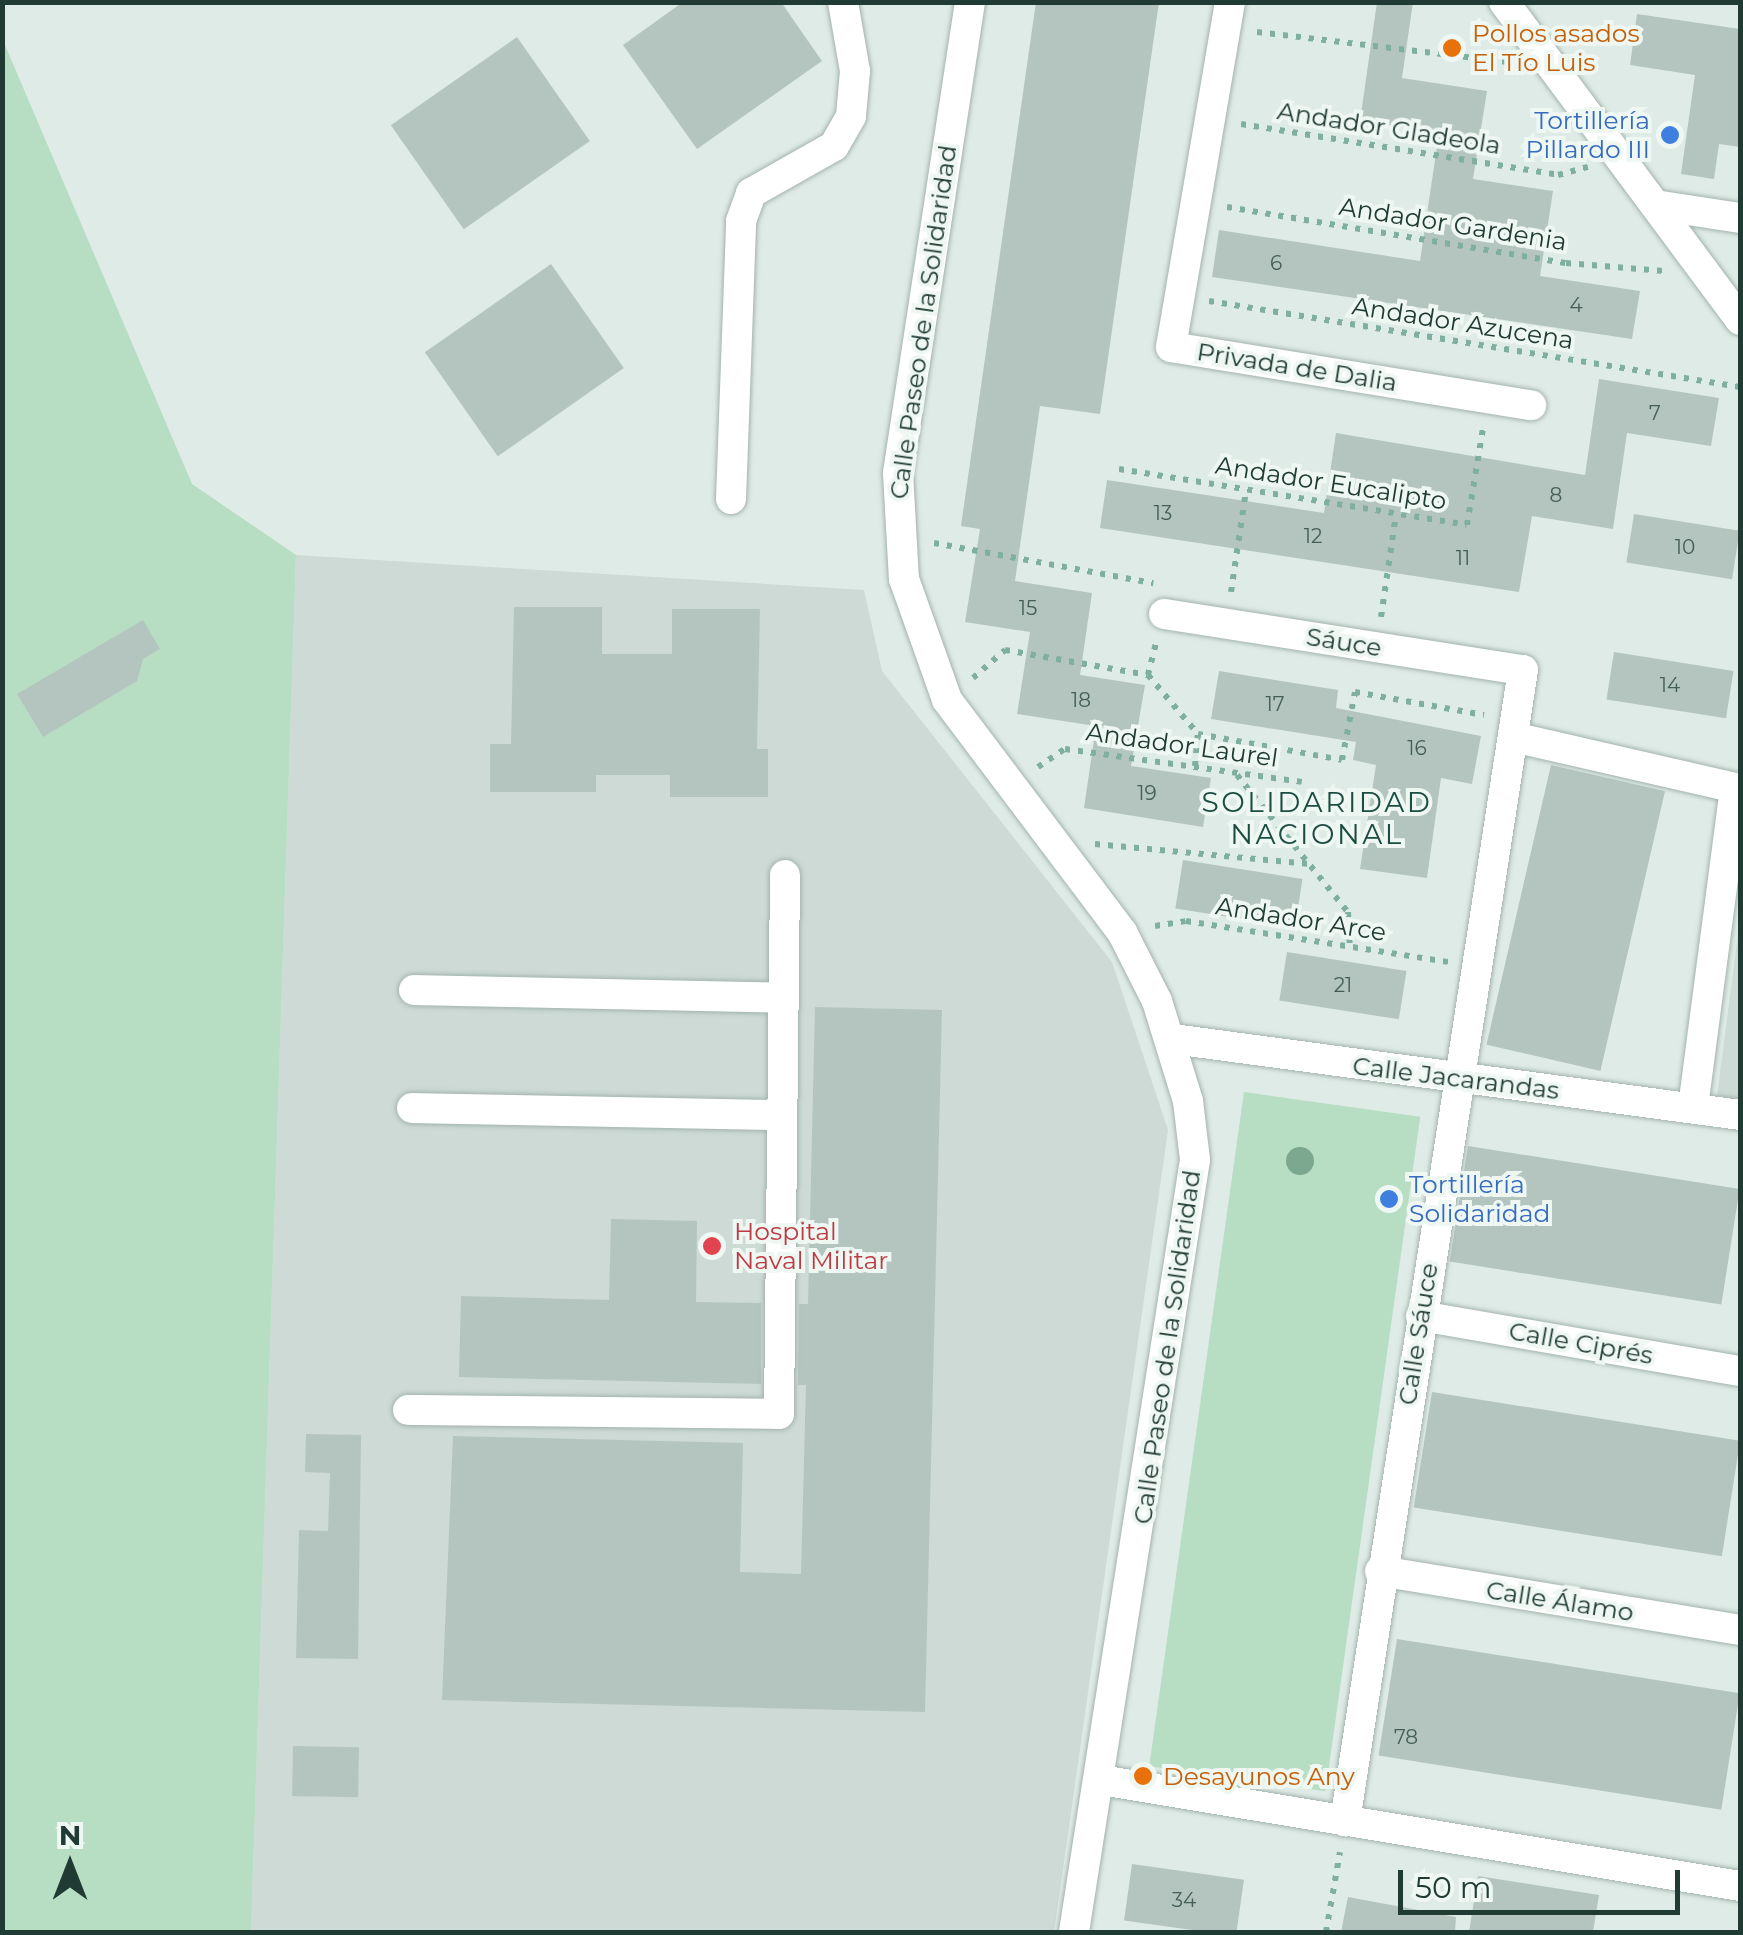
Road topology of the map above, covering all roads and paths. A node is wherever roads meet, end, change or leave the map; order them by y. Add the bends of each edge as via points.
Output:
1 (843, 2) edge
2 (970, 2) edge
3 (1504, 2) edge
4 (1228, 16) edge
5 (1552, 68) junction
6 (1210, 120) junction
7 (1620, 159) junction
8 (1196, 202) junction
9 (1654, 205) junction
10 (1740, 218) edge
11 (1706, 274) junction
12 (1180, 296) junction
13 (1740, 320) edge
14 (1740, 387) edge
15 (1488, 397) junction
16 (1531, 405) dead end
17 (1120, 469) dead end
18 (1246, 490) junction
19 (732, 499) dead end
20 (1396, 514) junction
21 (1164, 614) dead end
22 (1226, 624) junction
23 (1376, 647) junction
24 (1523, 670) joint
25 (947, 700) junction
26 (1514, 729) junction
27 (1198, 734) junction
28 (1195, 766) junction
29 (1236, 774) junction
30 (1302, 782) dead end
31 (1008, 786) junction
32 (1310, 864) junction
33 (1073, 874) junction
34 (785, 875) dead end
35 (1122, 932) junction
36 (1350, 948) junction
37 (1474, 966) junction
38 (414, 990) dead end
39 (784, 998) junction
40 (1173, 1039) junction
41 (1458, 1080) junction
42 (412, 1108) dead end
43 (1693, 1108) junction
44 (782, 1115) junction
45 (1740, 1115) edge
46 (1421, 1316) junction
47 (1740, 1371) edge
48 (408, 1410) dead end
49 (1380, 1571) junction
50 (1740, 1630) edge
51 (1102, 1780) junction
52 (1346, 1821) junction
53 (1740, 1886) edge
54 (1074, 1932) edge
55 (1326, 1932) edge

1 - 19 street via 854,71 851,116 834,146 750,193 741,221
2 - 25 street, Calle Paseo de la Solidaridad via 896,516 920,639
3 - 5 street
4 - 5 path
4 - 6 street, Privada de Dalia
5 - 7 street
6 - 7 path, Andador Gladeola via 1558,175
6 - 8 street, Privada de Dalia
7 - 9 street
8 - 11 path, Andador Gardenia via 1566,263
8 - 12 street, Privada de Dalia
9 - 10 street
9 - 11 street
11 - 13 street
12 - 14 path, Andador Azucena
12 - 15 street, Privada de Dalia via 1172,347
15 - 16 street, Privada de Dalia
15 - 20 path, Andador Eucalipto via 1467,526
17 - 18 path, Andador Eucalipto
18 - 20 path, Andador Eucalipto
18 - 22 path
20 - 23 path
21 - 22 street, Sáuce
22 - 23 street, Sáuce
23 - 24 street, Sáuce
24 - 26 street, Calle Sáuce
25 - 27 path via 1005,650 1148,676
25 - 31 street, Calle Paseo de la Solidaridad
26 - 27 path via 1355,692 1342,760
26 - 37 street, Calle Sáuce
26 - 43 street via 1735,788
27 - 28 path
28 - 29 path, Andador Laurel
28 - 31 path, Andador Laurel via 1065,749
29 - 30 path, Andador Laurel
29 - 32 path
31 - 33 street, Calle Paseo de la Solidaridad
32 - 33 path via 1099,839
32 - 36 path via 1348,912
33 - 35 street, Calle Paseo de la Solidaridad
34 - 39 street
35 - 36 path, Andador Arce via 1186,921
35 - 40 street, Calle Paseo de la Solidaridad
36 - 37 path, Andador Arce
37 - 41 street, Calle Sáuce
38 - 39 street
39 - 44 street
40 - 41 street, Calle Jacarandas
40 - 51 street, Calle Paseo de la Solidaridad via 1195,1160 1192,1214
41 - 43 street, Calle Jacarandas
41 - 46 street, Calle Sáuce
42 - 44 street
43 - 45 street, Calle Jacarandas
44 - 48 street via 779,1414
46 - 47 street, Calle Ciprés
46 - 49 street, Calle Sáuce
49 - 50 street, Calle Álamo
49 - 52 street, Calle Sáuce
51 - 52 street
51 - 54 street, Calle Paseo de la Solidaridad
52 - 53 street
52 - 55 path

